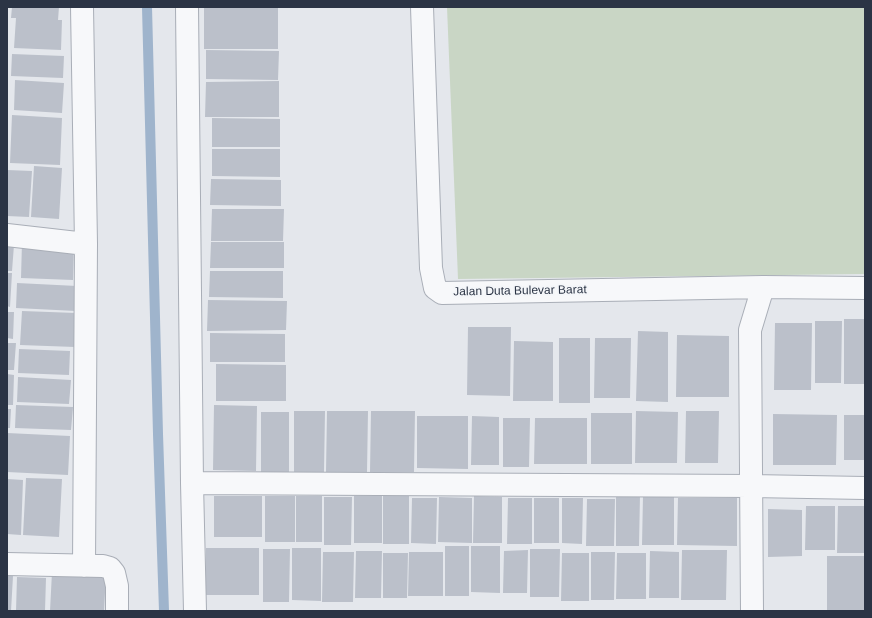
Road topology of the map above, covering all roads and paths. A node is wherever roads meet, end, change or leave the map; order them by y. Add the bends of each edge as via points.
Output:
1 (82, 7) edge
2 (187, 7) edge
3 (422, 7) edge
4 (7, 235) edge
5 (86, 244) junction
6 (763, 287) junction
7 (865, 288) edge
8 (192, 483) junction
9 (751, 486) junction
10 (865, 488) edge
11 (7, 564) edge
12 (84, 566) junction
13 (117, 611) edge
14 (195, 611) edge
15 (752, 611) edge

1 - 5 street
2 - 8 street
3 - 6 street, Jalan Duta Bulevar Barat via 430,268 434,288 442,293
4 - 5 street
5 - 12 street
6 - 7 street, Jalan Duta Bulevar Barat
6 - 9 street via 750,330
8 - 9 street
8 - 14 street
9 - 10 street
9 - 15 street
11 - 12 street
12 - 13 street via 103,566 110,568 114,573

